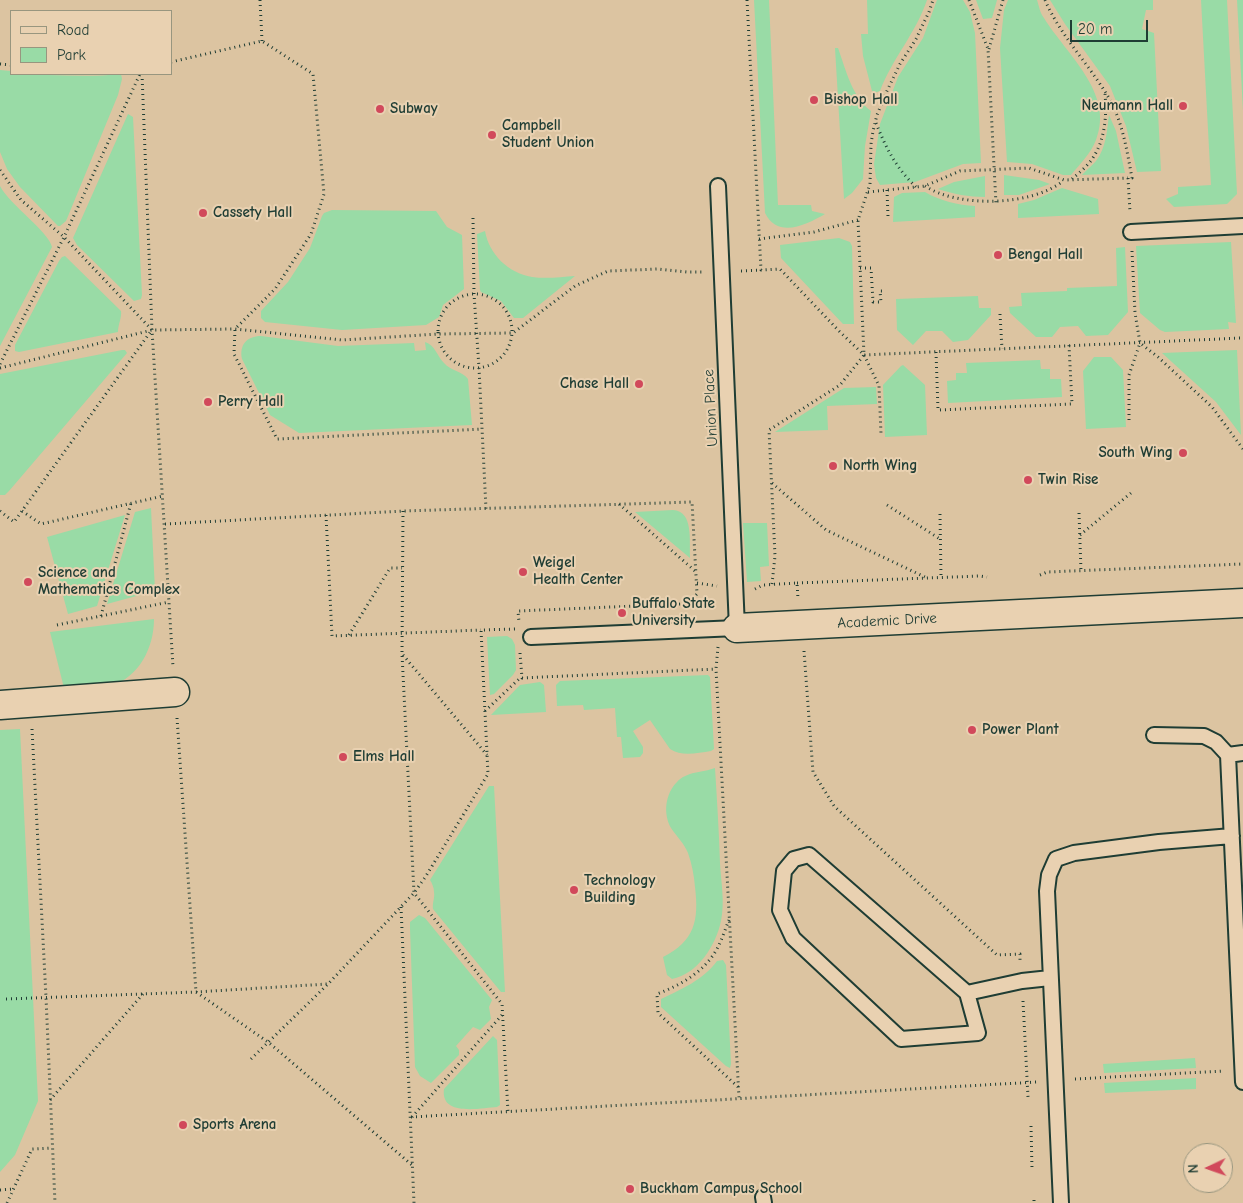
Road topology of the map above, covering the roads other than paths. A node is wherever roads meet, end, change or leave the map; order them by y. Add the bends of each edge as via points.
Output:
1 (718, 186) dead end
2 (1243, 226) edge
3 (1131, 232) road end
4 (1243, 603) edge
5 (728, 635) junction
6 (531, 637) dead end
7 (175, 692) road end
8 (0, 705) edge
9 (1154, 735) dead end
10 (1243, 753) edge
11 (1228, 755) junction
12 (1232, 836) junction
13 (1050, 978) junction
14 (967, 993) junction
15 (1243, 1082) edge
16 (1061, 1203) edge

1 - 5 lane, Union Place
2 - 3 lane
4 - 5 street, Academic Drive
5 - 6 lane, Academic Drive
7 - 8 street
9 - 11 lane via 1204,736 1216,742
10 - 11 lane
11 - 12 lane
12 - 13 lane via 1159,842 1083,852 1056,859 1049,875 1047,892
12 - 15 lane
13 - 14 lane via 1022,980
13 - 16 lane
14 - 14 lane via 978,1033 902,1039 793,938 780,910 784,872 794,859 808,855

